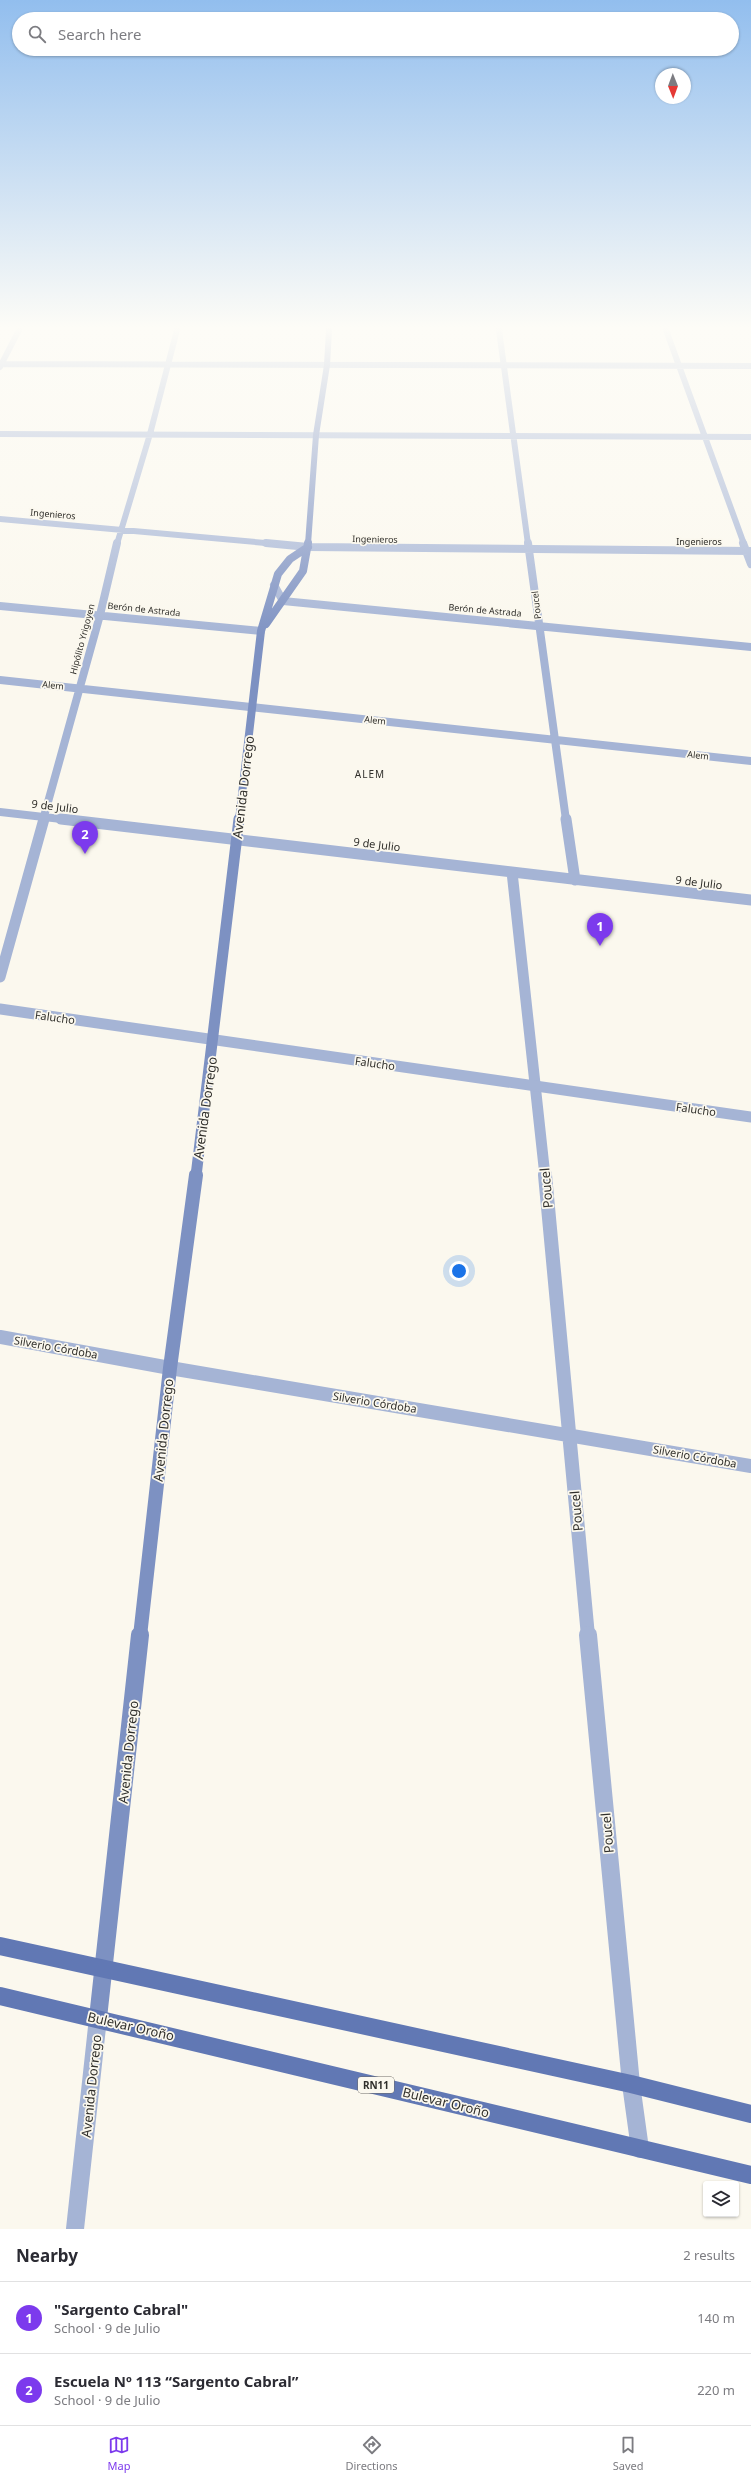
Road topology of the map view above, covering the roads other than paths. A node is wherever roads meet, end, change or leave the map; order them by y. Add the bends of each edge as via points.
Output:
1 (150, 434) edge
2 (153, 434) edge
3 (316, 435) junction
4 (515, 436) junction
5 (703, 436) junction
6 (751, 437) edge
7 (0, 519) edge
8 (120, 530) junction
9 (308, 548) junction
10 (530, 551) junction
11 (749, 551) edge
12 (751, 564) edge
13 (274, 585) junction
14 (283, 601) junction
15 (0, 606) edge
16 (100, 615) junction
17 (538, 625) junction
18 (261, 631) junction
19 (751, 647) edge
20 (0, 680) edge
21 (80, 687) junction
22 (252, 707) junction
23 (554, 739) junction
24 (751, 761) edge
25 (0, 812) edge
26 (44, 816) junction
27 (237, 840) junction
28 (512, 872) junction
29 (575, 880) junction
30 (751, 900) edge
31 (0, 977) edge
32 (0, 1009) edge
33 (214, 1040) junction
34 (536, 1086) junction
35 (751, 1117) edge
36 (0, 1337) edge
37 (170, 1368) junction
38 (569, 1434) junction
39 (751, 1466) edge
40 (0, 1946) edge
41 (104, 1969) junction
42 (0, 1996) edge
43 (98, 2018) junction
44 (631, 2084) junction
45 (751, 2114) edge
46 (640, 2149) junction
47 (751, 2175) edge
48 (75, 2229) edge

1 - 8 street, Hipólito Yrigoyen
2 - 3 street
3 - 4 street
3 - 9 main road, Avenida Dorrego
4 - 5 street
4 - 10 street, Poucel
5 - 6 street
5 - 11 street
7 - 8 street, Ingenieros
8 - 9 street, Ingenieros
8 - 16 street, Hipólito Yrigoyen
9 - 10 street, Ingenieros
9 - 13 main road, Avenida Dorrego via 290,559 278,574
9 - 14 main road, Avenida Dorrego via 303,571
10 - 11 street, Ingenieros
10 - 17 street, Poucel
11 - 12 street
13 - 14 street
13 - 18 main road, Avenida Dorrego
14 - 17 street, Berón de Astrada
14 - 18 main road, Avenida Dorrego
15 - 16 street, Berón de Astrada
16 - 18 street, Berón de Astrada
16 - 21 street, Hipólito Yrigoyen
17 - 19 street, Berón de Astrada
17 - 23 street, Poucel
18 - 22 main road, Avenida Dorrego
20 - 21 street, Alem
21 - 22 street, Alem
21 - 26 street, Hipólito Yrigoyen
22 - 23 street, Alem
22 - 27 main road, Avenida Dorrego
23 - 24 street, Alem
23 - 29 street, Poucel
25 - 26 street, 9 de Julio
26 - 27 street, 9 de Julio
26 - 31 street, Hipólito Yrigoyen
27 - 28 street, 9 de Julio
27 - 33 main road, Avenida Dorrego
28 - 29 street, 9 de Julio
28 - 34 street, Poucel
29 - 30 street, 9 de Julio
32 - 33 street, Falucho
33 - 34 street, Falucho
33 - 37 main road, Avenida Dorrego
34 - 35 street, Falucho
34 - 38 street, Poucel
36 - 37 street, Silverio Córdoba
37 - 38 street, Silverio Córdoba
37 - 41 main road, Avenida Dorrego
38 - 39 street, Silverio Córdoba
38 - 44 street, Poucel
40 - 41 main road
41 - 43 main road, Avenida Dorrego
41 - 44 main road
42 - 43 main road, Bulevar Oroño / RN11
43 - 46 main road, Bulevar Oroño / RN11
43 - 48 street, Avenida Dorrego
44 - 45 main road
44 - 46 street, Poucel
46 - 47 main road, Bulevar Oroño / RN11

